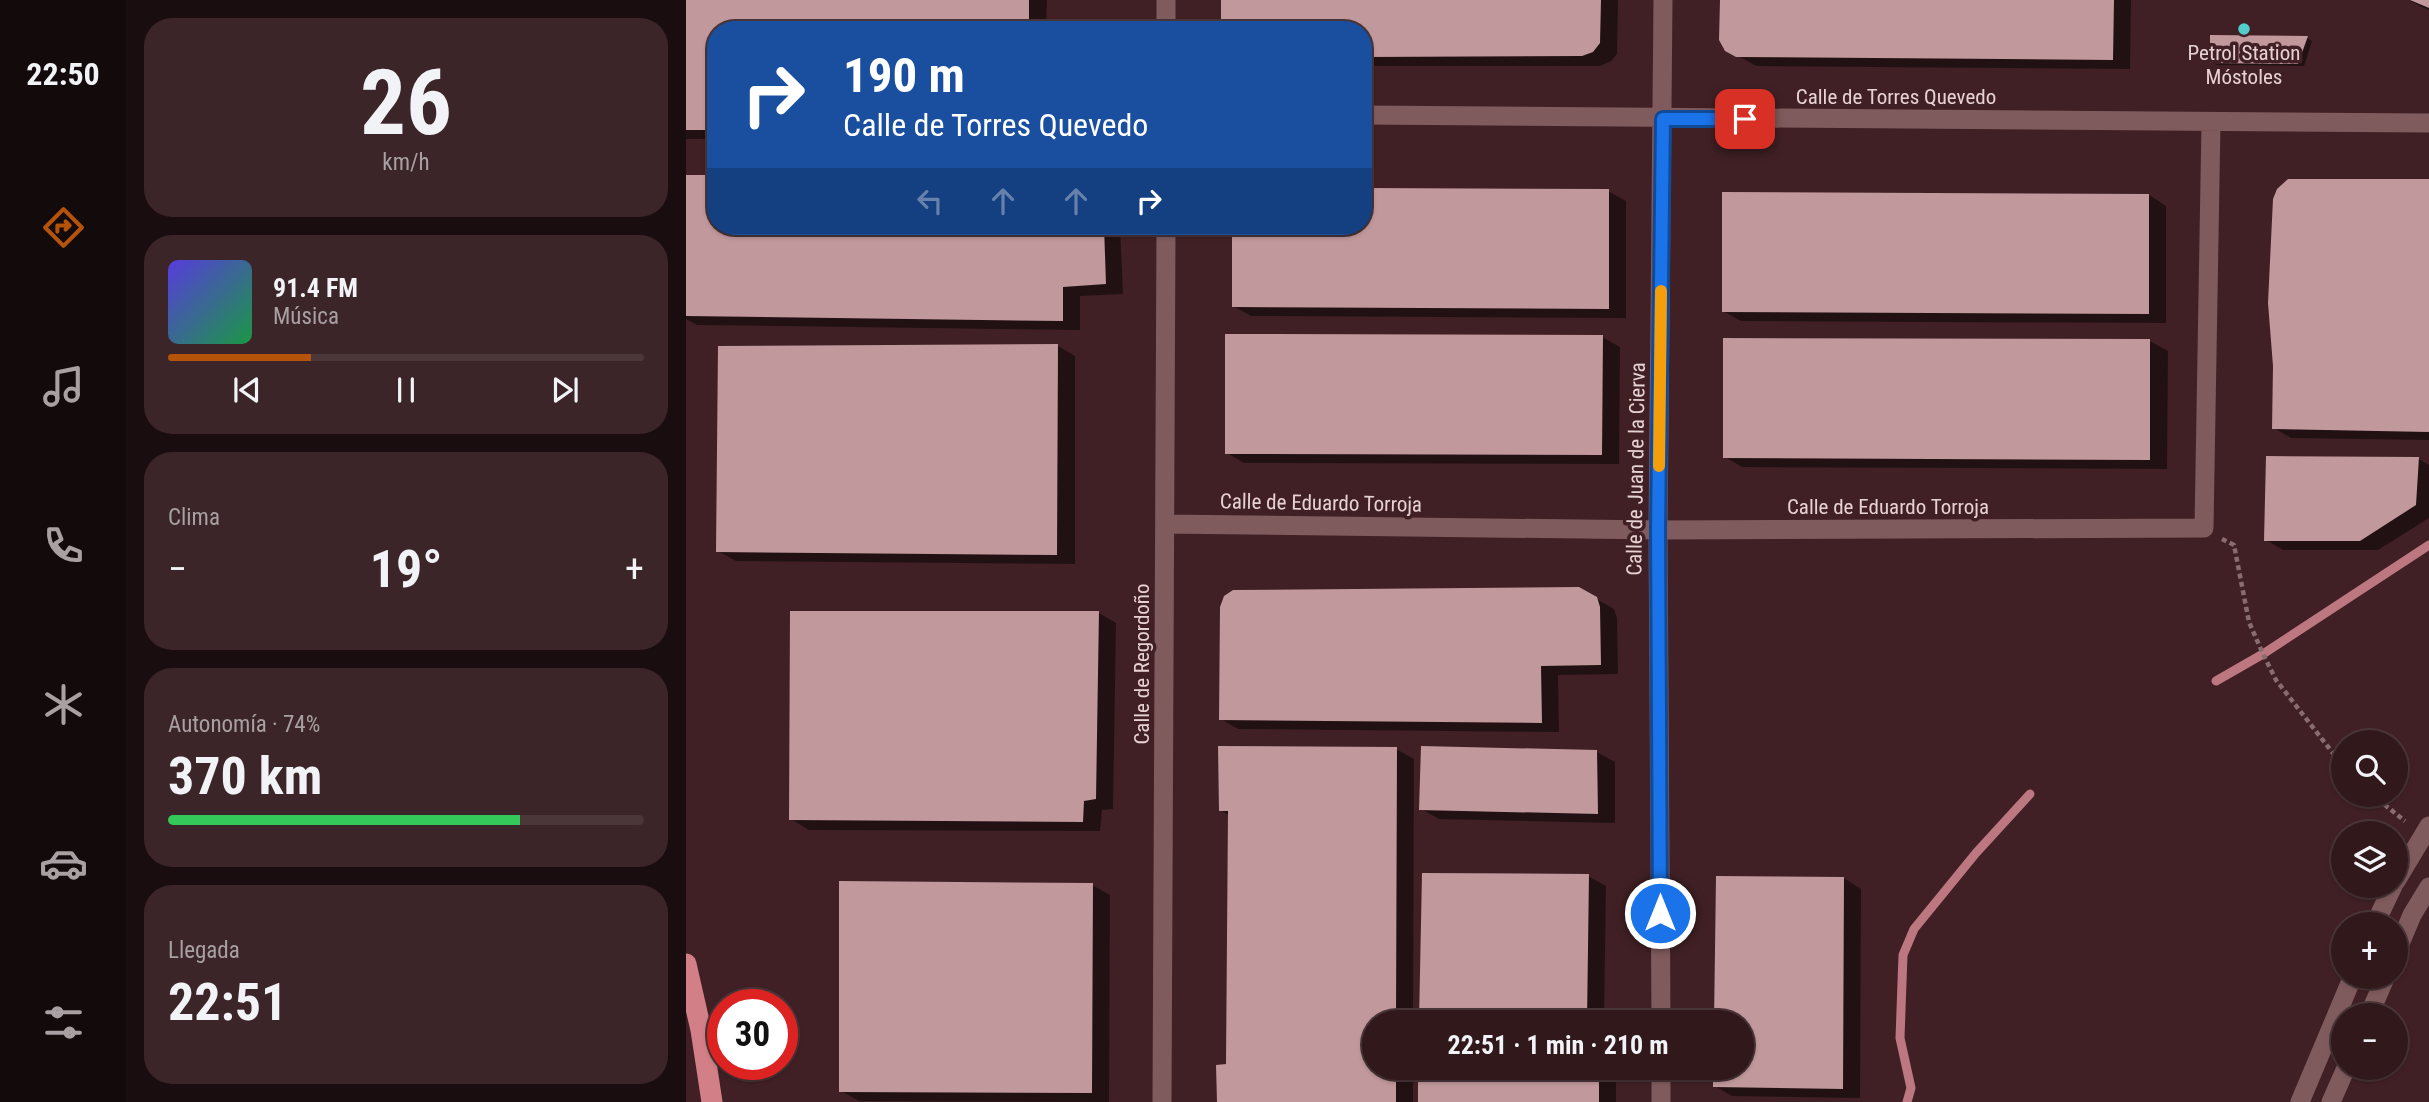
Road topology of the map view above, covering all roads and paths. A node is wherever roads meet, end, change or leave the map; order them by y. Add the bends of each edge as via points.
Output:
1 (1166, 0) edge
2 (1663, 0) edge
3 (1166, 21) edge
4 (1372, 115) edge
5 (1663, 119) junction
6 (2211, 122) junction
7 (2429, 123) edge
8 (1166, 235) edge
9 (1165, 524) junction
10 (2204, 528) junction
11 (1658, 530) junction
12 (2331, 751) edge
13 (2391, 807) edge
14 (2426, 830) edge
15 (2408, 860) edge
16 (2429, 887) edge
17 (2408, 924) edge
18 (686, 964) edge
19 (2348, 989) edge
20 (1661, 1010) edge
21 (1661, 1080) edge
22 (2341, 1080) edge
23 (712, 1102) edge
24 (1162, 1102) edge
25 (1661, 1102) edge
26 (2300, 1102) edge
27 (2331, 1102) edge

1 - 3 street
2 - 5 street, Calle de Juan de la Cierva
4 - 5 street, Calle de Torres Quevedo
5 - 6 street, Calle de Torres Quevedo
5 - 11 street, Calle de Juan de la Cierva
6 - 7 street, Calle de Torres Quevedo
6 - 10 street
8 - 9 street, Calle de Regordoño
9 - 11 street, Calle de Eduardo Torroja
9 - 24 street, Calle de Regordoño
10 - 11 street, Calle de Eduardo Torroja
10 - 12 path via 2234,545 2249,622 2267,662
11 - 20 street, Calle de Juan de la Cierva
13 - 14 path
14 - 15 street
16 - 17 street
18 - 23 highway
19 - 26 street
21 - 25 street
22 - 27 street

